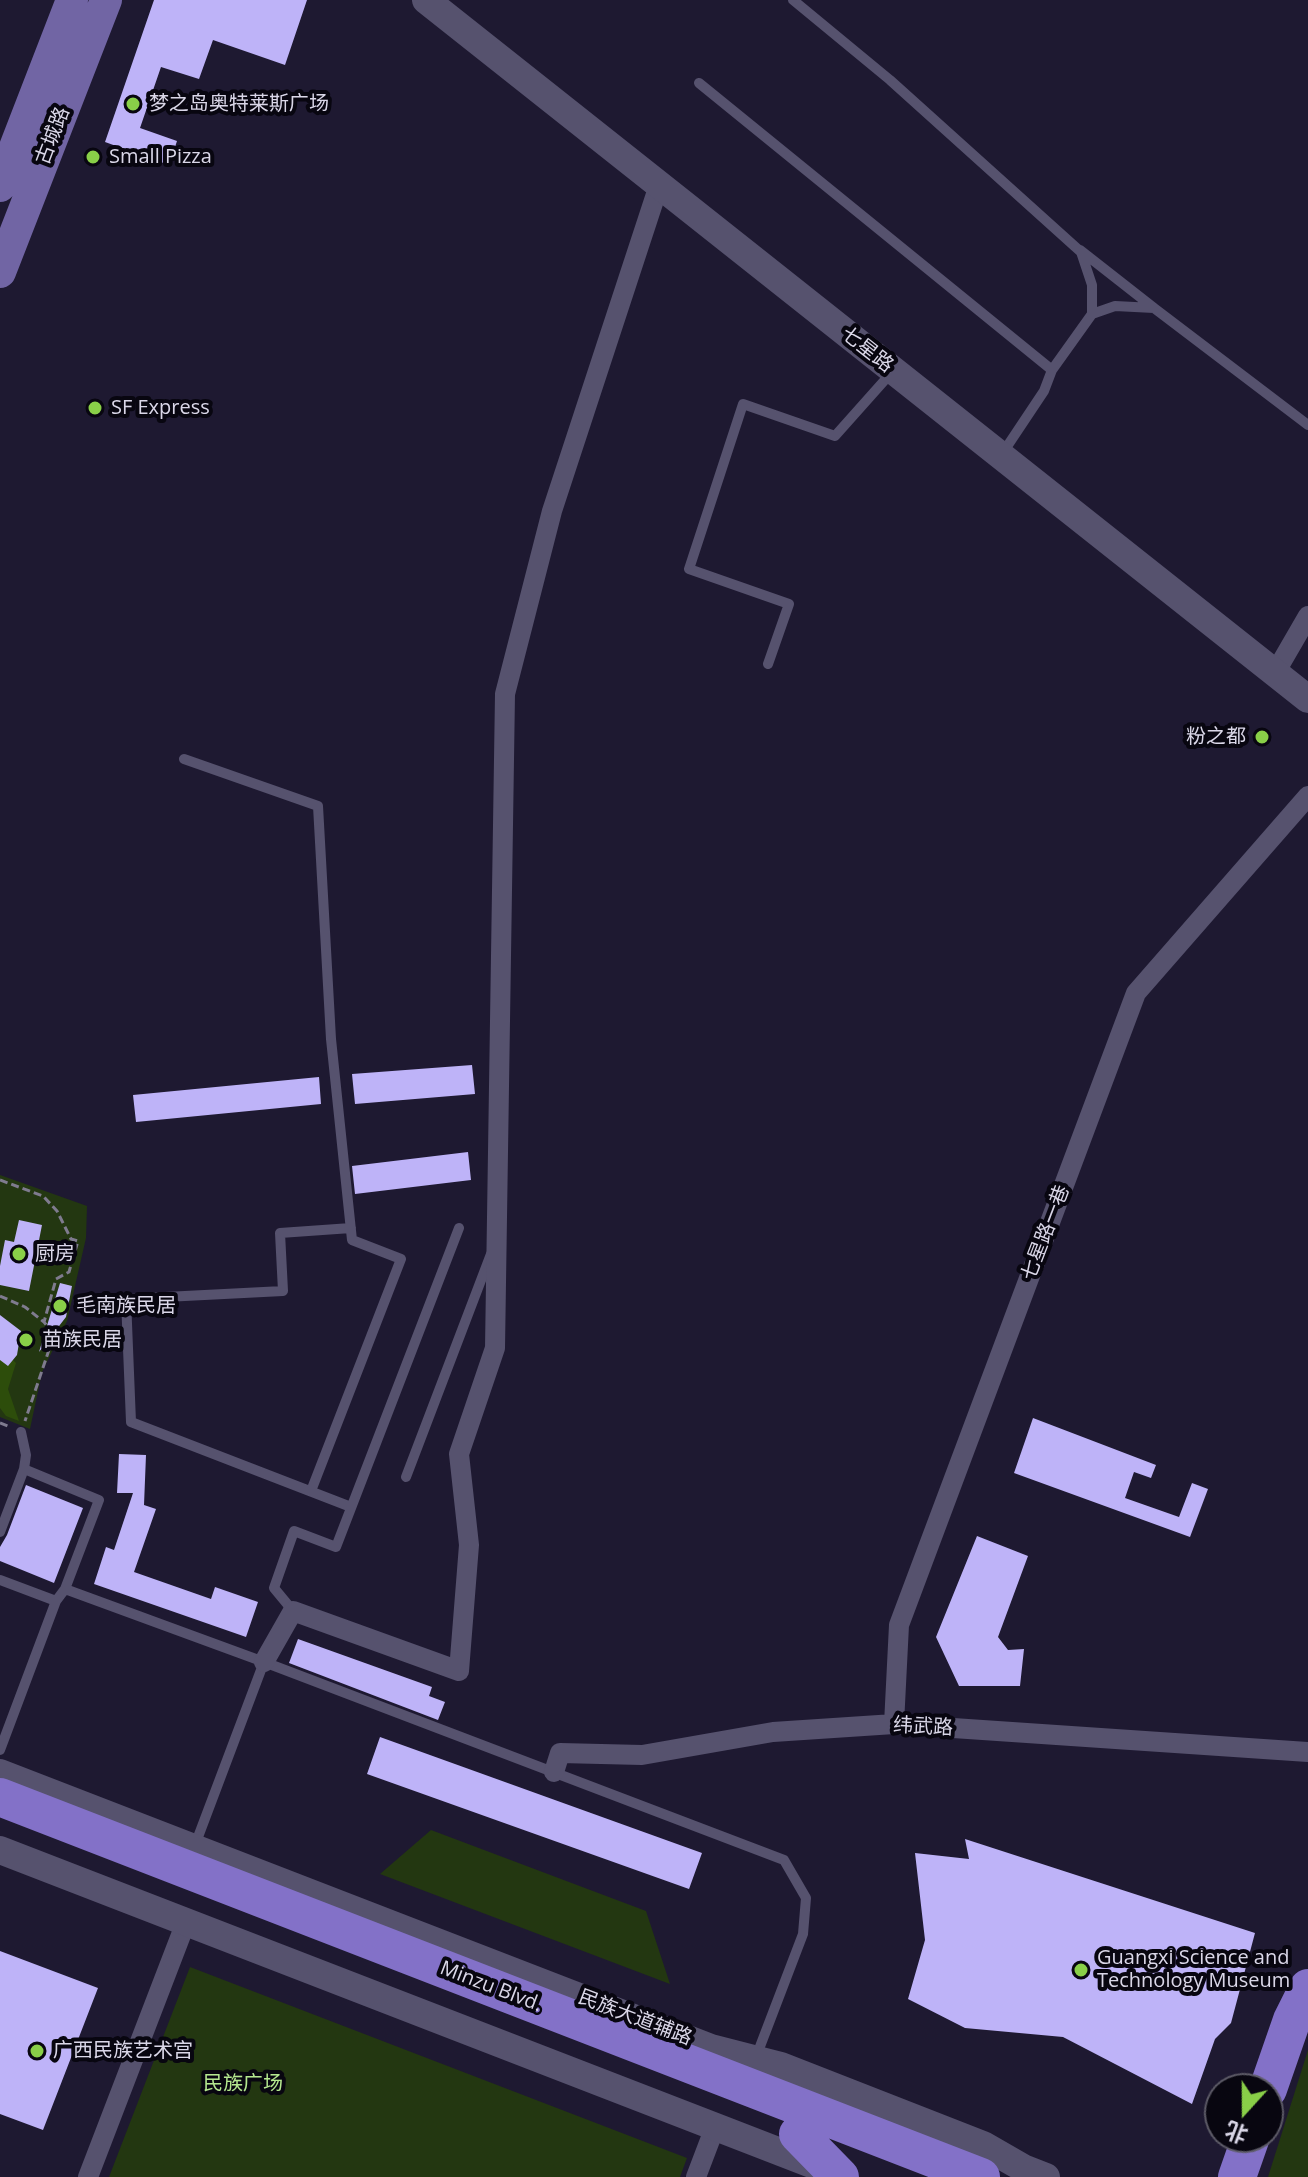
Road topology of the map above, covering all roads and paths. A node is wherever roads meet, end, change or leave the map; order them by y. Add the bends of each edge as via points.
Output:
1 (72, 0) edge
2 (106, 0) edge
3 (426, 0) edge
4 (793, 0) edge
5 (699, 83) dead end
6 (659, 185) junction
7 (0, 186) edge
8 (1067, 240) junction
9 (0, 272) edge
10 (1154, 308) junction
11 (1092, 314) junction
12 (1052, 370) junction
13 (893, 371) junction
14 (1308, 425) edge
15 (1001, 456) junction
16 (1308, 616) edge
17 (768, 664) dead end
18 (1275, 673) junction
19 (1308, 699) edge
20 (184, 759) dead end
21 (1308, 796) edge
22 (0, 1180) edge
23 (351, 1228) junction
24 (459, 1228) dead end
25 (497, 1237) junction
26 (0, 1296) edge
27 (44, 1322) junction
28 (0, 1423) edge
29 (21, 1432) junction
30 (24, 1469) junction
31 (406, 1477) dead end
32 (311, 1491) junction
33 (351, 1507) junction
34 (0, 1532) edge
35 (0, 1580) edge
36 (65, 1589) junction
37 (56, 1601) junction
38 (293, 1611) junction
39 (264, 1662) junction
40 (894, 1724) junction
41 (0, 1750) edge
42 (1308, 1752) edge
43 (554, 1772) junction
44 (0, 1773) edge
45 (0, 1797) edge
46 (0, 1825) edge
47 (194, 1848) junction
48 (0, 1850) edge
49 (186, 1922) junction
50 (1308, 1988) edge
51 (755, 2059) junction
52 (1274, 2073) edge
53 (715, 2127) junction
54 (798, 2134) junction
55 (1246, 2153) edge
56 (841, 2176) edge
57 (1238, 2176) edge
58 (88, 2177) edge
59 (696, 2177) edge
60 (910, 2177) edge
61 (981, 2177) edge
62 (1046, 2177) edge

1 - 7 main road, 古城路
2 - 9 main road, 古城路
3 - 6 street, 七星路
4 - 8 lane
5 - 12 lane
6 - 13 street, 七星路
6 - 25 street via 552,511 505,694
8 - 10 lane
8 - 11 lane via 1081,252 1092,285
10 - 11 lane via 1115,306
10 - 14 lane
11 - 12 lane
12 - 15 lane
13 - 15 street, 七星路
13 - 17 lane via 835,436 743,404 689,569 789,604
15 - 18 street, 七星路
16 - 18 street
18 - 19 street, 七星路
20 - 23 lane via 318,806 331,1039
21 - 40 street, 七星路一巷 via 1136,993 899,1625
22 - 27 path via 43,1196 71,1239 78,1241 69,1272 56,1279
23 - 32 lane via 352,1240 401,1259
23 - 32 lane via 280,1233 283,1291 126,1299 131,1422
24 - 33 lane
25 - 31 lane
25 - 38 street via 495,1348 459,1454 469,1545 459,1671
26 - 27 path
27 - 29 path via 54,1335
28 - 29 path
29 - 30 lane
30 - 34 lane
30 - 36 lane via 99,1500
32 - 33 lane
33 - 38 lane via 336,1547 294,1531 274,1588
35 - 37 lane
36 - 37 lane
36 - 39 lane
37 - 41 lane
38 - 39 street
39 - 43 lane
39 - 47 lane
40 - 42 street, 纬武路
40 - 43 street, 纬武路 via 773,1732 642,1755 560,1753
43 - 51 lane via 784,1860 806,1898 803,1934
44 - 47 street, 民族大道辅路
45 - 61 highway, Minzu Blvd.
46 - 54 highway, Minzu Blvd.
47 - 51 street, 民族大道辅路 via 711,2048
48 - 49 street
49 - 53 street
49 - 58 street
50 - 52 highway
51 - 62 street, 民族大道辅路 via 983,2145
53 - 56 street
53 - 59 street
54 - 56 highway
54 - 60 highway, Minzu Blvd.
55 - 57 highway

